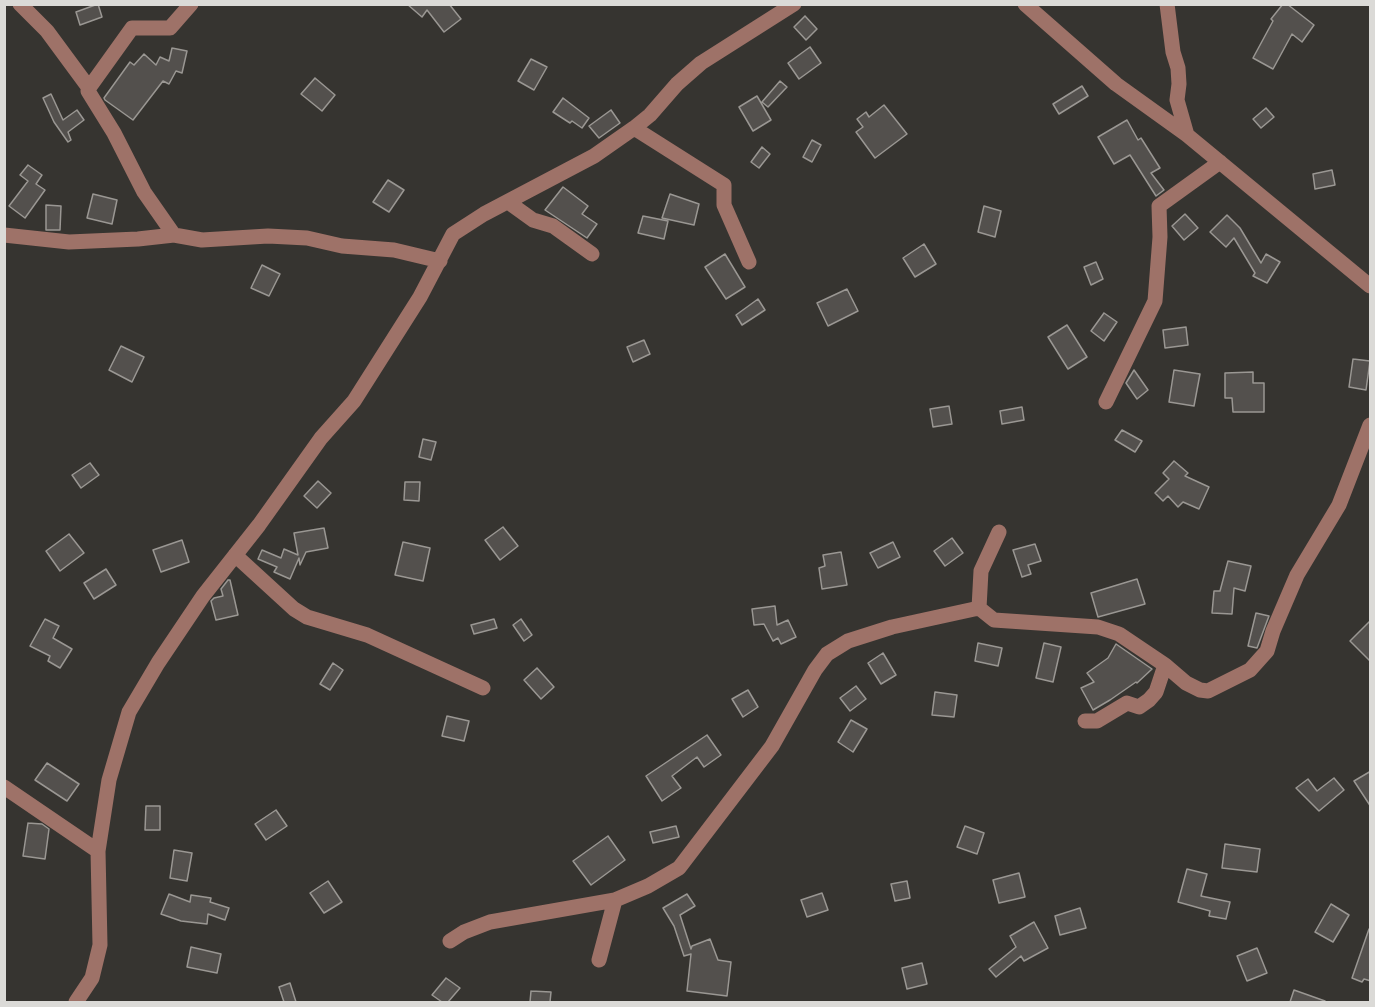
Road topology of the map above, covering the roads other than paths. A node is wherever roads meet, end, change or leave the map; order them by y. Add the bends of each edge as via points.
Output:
1 (20, 4) edge
2 (191, 4) edge
3 (794, 4) edge
4 (1025, 4) edge
5 (1167, 4) edge
6 (89, 88) junction
7 (634, 128) junction
8 (1187, 135) junction
9 (1220, 162) junction
10 (508, 202) junction
11 (4, 235) edge
12 (174, 235) junction
13 (592, 254) dead end
14 (440, 261) junction
15 (749, 262) dead end
16 (1371, 286) edge
17 (1106, 402) dead end
18 (1371, 425) edge
19 (999, 532) dead end
20 (235, 555) junction
21 (979, 608) junction
22 (1165, 665) junction
23 (483, 688) dead end
24 (1085, 721) dead end
25 (4, 787) edge
26 (98, 851) junction
27 (615, 900) junction
28 (450, 941) dead end
29 (599, 960) dead end
30 (76, 1002) edge

1 - 6 street via 47,31
2 - 6 street via 170,28 132,28
3 - 7 street via 701,63
4 - 8 street via 1116,84
5 - 8 street via 1178,68 1177,100
6 - 12 street via 144,192
7 - 10 street via 594,156
7 - 15 street via 724,185 723,205
8 - 9 street
9 - 16 street
9 - 17 street via 1159,206 1155,301
10 - 13 street via 533,220 553,226
10 - 14 street via 453,234
11 - 12 street via 69,242
12 - 14 street via 202,240 307,238 342,246 394,250
14 - 20 street via 354,401 321,438
18 - 22 street via 1339,505 1297,574 1267,651 1250,670 1208,691 1186,683
19 - 21 street via 981,571
20 - 23 street via 307,617 367,635
20 - 26 street via 203,596 129,712 109,780
21 - 22 street via 994,620 1098,627 1119,634
21 - 27 street via 892,627 848,641 827,654 772,746 679,868
22 - 24 street via 1156,692 1149,700 1139,707 1127,704 1097,721
25 - 26 street
26 - 30 street via 100,945 93,978
27 - 28 street via 490,922
27 - 29 street

